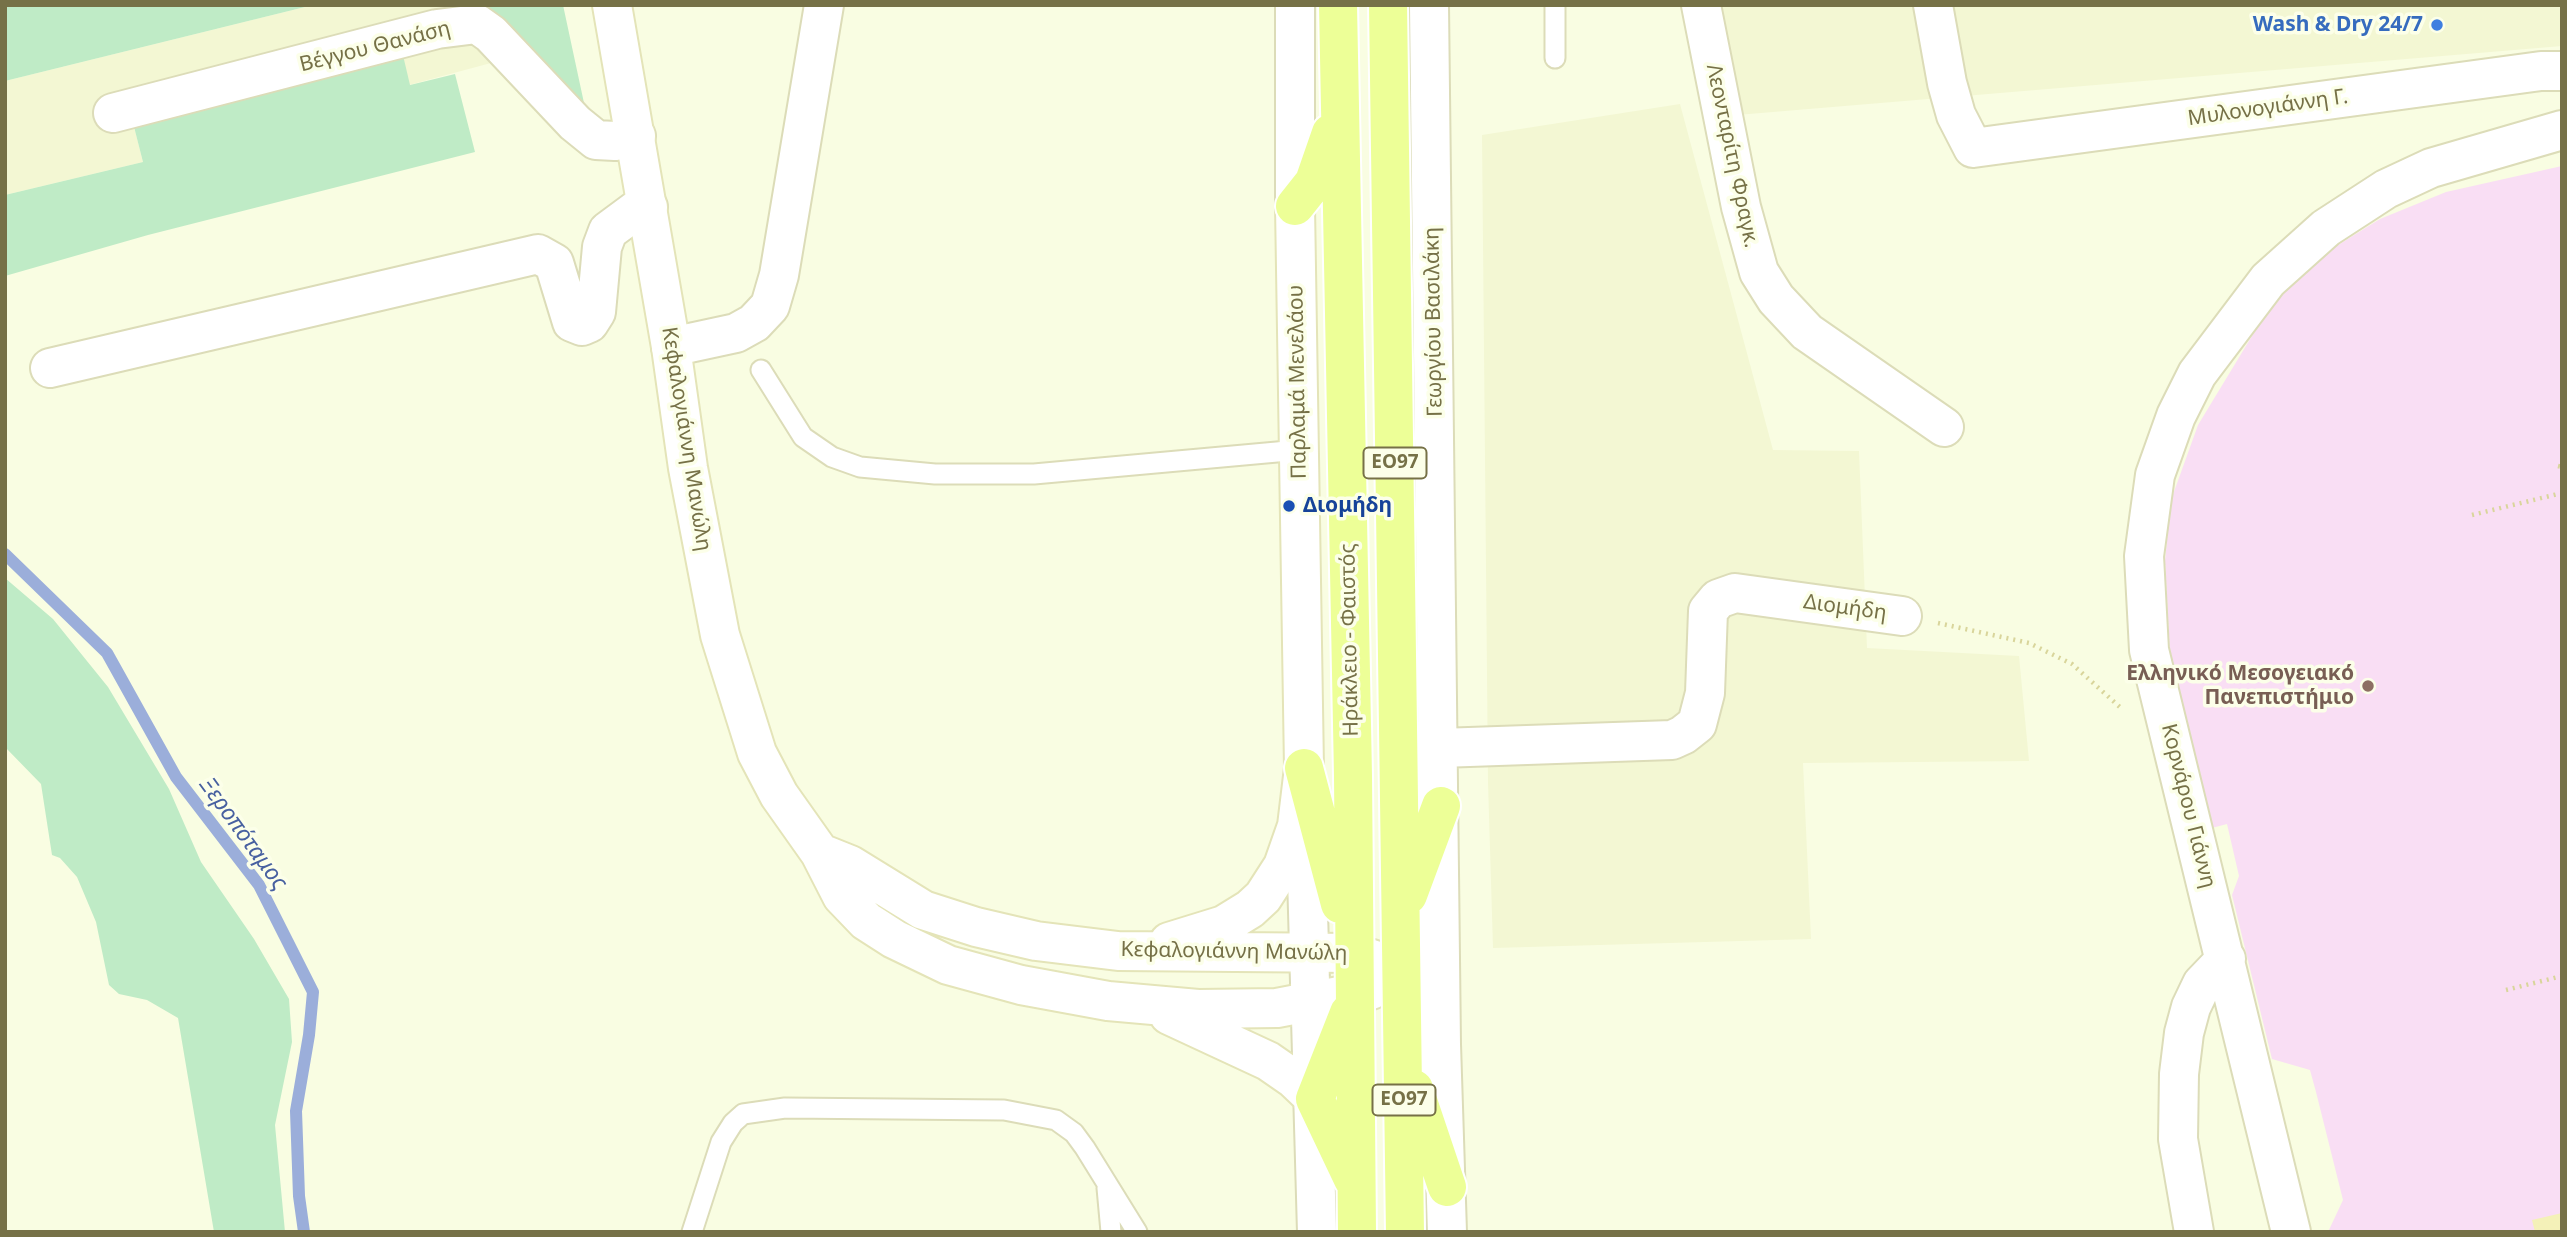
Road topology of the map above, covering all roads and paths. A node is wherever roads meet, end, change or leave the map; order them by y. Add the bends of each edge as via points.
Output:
1 (612, 5) edge
2 (824, 5) edge
3 (1296, 5) edge
4 (1338, 5) edge
5 (1388, 5) edge
6 (1429, 5) edge
7 (1555, 5) edge
8 (1701, 5) edge
9 (1933, 5) edge
10 (1555, 58) dead end
11 (2562, 71) edge
12 (1339, 107) junction
13 (113, 113) dead end
14 (2562, 130) edge
15 (636, 136) junction
16 (1295, 206) junction
17 (648, 207) junction
18 (671, 347) junction
19 (50, 368) dead end
20 (761, 370) dead end
21 (1944, 427) dead end
22 (1299, 450) junction
23 (2562, 493) edge
24 (2472, 515) dead end
25 (1902, 615) joint
26 (2128, 716) dead end
27 (1440, 748) junction
28 (1304, 768) junction
29 (1441, 806) junction
30 (820, 853) junction
31 (1399, 920) junction
32 (1118, 951) junction
33 (1310, 952) junction
34 (1353, 953) junction
35 (2226, 959) junction
36 (1400, 968) junction
37 (2562, 976) edge
38 (2506, 990) dead end
39 (1356, 995) junction
40 (1311, 1003) junction
41 (1151, 1006) junction
42 (1404, 1058) junction
43 (1315, 1099) junction
44 (1106, 1181) junction
45 (1447, 1186) junction
46 (1359, 1191) junction
47 (692, 1232) edge
48 (1111, 1232) edge
49 (1137, 1232) edge
50 (1317, 1232) edge
51 (1357, 1232) edge
52 (1405, 1232) edge
53 (1447, 1232) edge
54 (2194, 1232) edge
55 (2291, 1232) edge

1 - 15 street, Κεφαλογιάννη Μανώλη
2 - 18 street via 779,275 769,306 754,323 736,333
3 - 16 street, Παρλαμά Μενελάου
4 - 12 main road, Ηράκλειο - Φαιστός / ΕΟ97
5 - 31 main road, ΕΟ97
6 - 27 street, Γεωργίου Βασιλάκη
7 - 10 lane
8 - 21 street, Λεονταρίτη Φραγκ. via 1747,235 1759,272 1776,299 1807,332
9 - 11 street, Μυλονογιάννη Γ. via 1956,116 1973,148
12 - 16 main road via 1314,182
12 - 34 main road, Ηράκλειο - Φαιστός / ΕΟ97
13 - 15 street, Βέγγου Θανάση via 438,29 477,24 596,140
14 - 35 street, Κορνάρου Γιάννη via 2431,169 2386,189 2326,228 2269,280 2246,308 2197,374 2176,416 2155,475 2144,556 2149,650
15 - 17 street, Κεφαλογιάννη Μανώλη
16 - 22 street, Παρλαμά Μενελάου
17 - 18 street, Κεφαλογιάννη Μανώλη
17 - 19 street via 608,231 602,247 596,312 582,326 572,322 554,263 538,254
18 - 30 street, Κεφαλογιάννη Μανώλη via 690,480 733,682 766,772
20 - 22 lane via 803,437 832,457 860,467 935,474 1034,474
22 - 28 street, Παρλαμά Μενελάου
23 - 24 path
25 - 26 path via 2029,643 2072,664
25 - 27 street, Διομήδη via 1735,593 1718,599 1708,611 1705,693 1697,724 1683,735 1672,740
27 - 29 street, Γεωργίου Βασιλάκη
28 - 32 street via 1291,846 1263,897 1224,925 1186,938
28 - 33 street
28 - 34 main road
29 - 31 main road
29 - 45 street, Γεωργίου Βασιλάκη via 1441,1044
30 - 32 street, Κεφαλογιάννη Μανώλη via 850,865 904,900 949,919 1036,941
30 - 41 street, Κεφαλογιάννη Μανώλη via 832,880 854,910 922,953 959,969 1021,985
31 - 36 main road, ΕΟ97
32 - 33 street, Κεφαλογιάννη Μανώλη
33 - 34 street, Κεφαλογιάννη Μανώλη
33 - 40 street
34 - 36 street, Κεφαλογιάννη Μανώλη
34 - 39 main road, Ηράκλειο - Φαιστός / ΕΟ97
35 - 54 street via 2202,984 2191,1007 2179,1074 2180,1158
35 - 55 street, Κορνάρου Γιάννη
36 - 39 street, Κεφαλογιάννη Μανώλη via 1380,986
36 - 42 main road, ΕΟ97
37 - 38 path
39 - 40 street, Κεφαλογιάννη Μανώλη
39 - 43 main road
39 - 46 main road, Ηράκλειο - Φαιστός / ΕΟ97
40 - 41 street, Κεφαλογιάννη Μανώλη via 1255,1009
40 - 43 street
41 - 43 street via 1269,1061
42 - 45 main road
42 - 52 main road, ΕΟ97
43 - 46 main road
43 - 50 street
44 - 47 lane via 1065,1126 1026,1112 760,1109 743,1114 721,1142
44 - 48 lane
44 - 49 lane
45 - 53 street, Γεωργίου Βασιλάκη
46 - 51 main road, Ηράκλειο - Φαιστός / ΕΟ97

